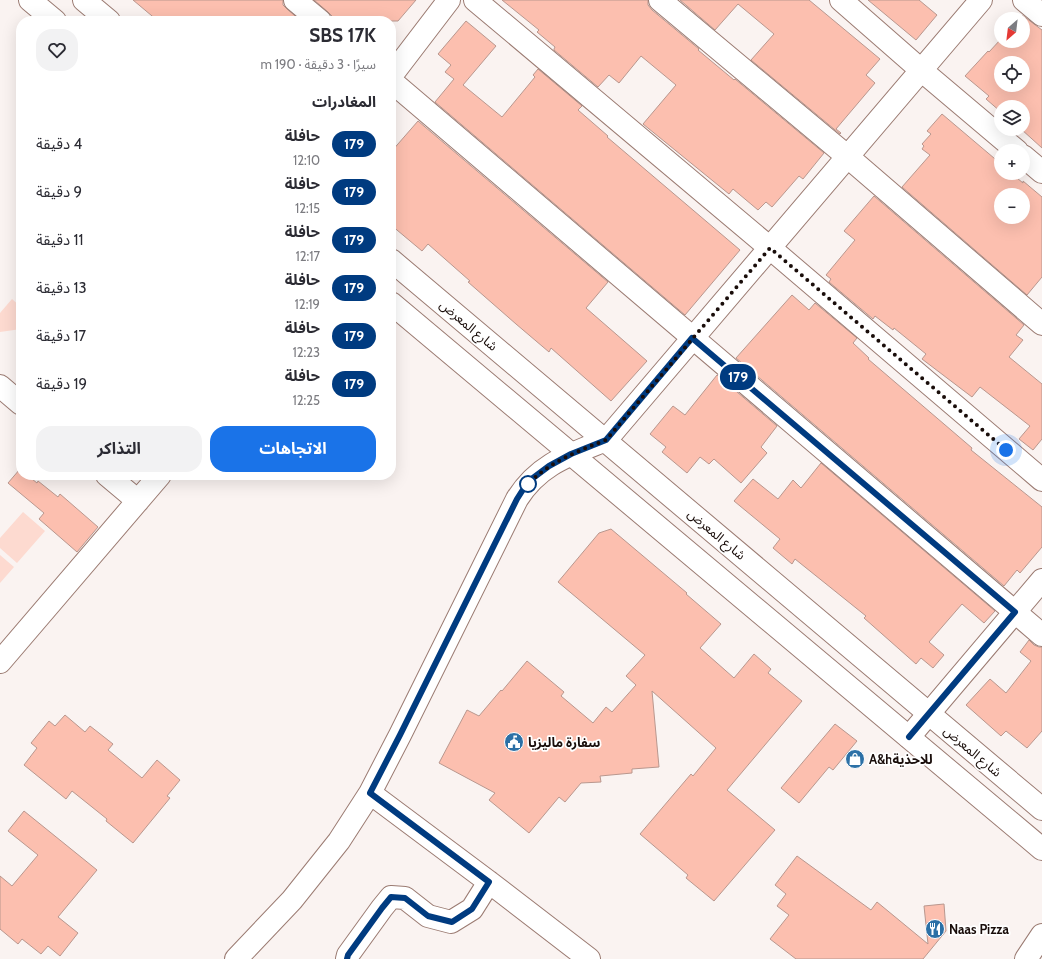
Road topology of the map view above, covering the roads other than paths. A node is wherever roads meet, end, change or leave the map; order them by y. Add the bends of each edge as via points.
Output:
1 (30, 0) edge
2 (84, 0) edge
3 (295, 0) edge
4 (449, 0) edge
5 (475, 0) edge
6 (660, 0) edge
7 (841, 0) edge
8 (981, 0) edge
9 (1024, 0) edge
10 (1042, 15) edge
11 (49, 16) edge
12 (103, 16) edge
13 (314, 16) edge
14 (396, 69) edge
15 (921, 70) junction
16 (396, 85) edge
17 (1009, 144) edge
18 (848, 156) junction
19 (1030, 162) edge
20 (1042, 172) edge
21 (770, 248) junction
22 (396, 264) edge
23 (396, 307) edge
24 (1042, 324) edge
25 (692, 338) junction
26 (0, 386) edge
27 (16, 400) edge
28 (606, 440) junction
29 (571, 454) junction
30 (112, 480) edge
31 (156, 480) edge
32 (1042, 480) edge
33 (138, 502) junction
34 (1042, 580) edge
35 (1015, 612) junction
36 (1042, 635) edge
37 (0, 662) edge
38 (929, 714) junction
39 (909, 737) junction
40 (370, 793) junction
41 (1042, 809) edge
42 (1042, 849) edge
43 (489, 882) junction
44 (1042, 935) edge
45 (236, 959) edge
46 (347, 959) edge
47 (589, 959) edge
48 (1026, 959) edge

1 - 11 street
2 - 12 street
3 - 13 street
4 - 14 street
5 - 21 street
6 - 18 street
7 - 15 street
8 - 15 street
9 - 10 street
15 - 17 street
15 - 18 street
16 - 25 street
18 - 21 street
18 - 24 street
19 - 20 street
21 - 25 street
21 - 32 street
22 - 28 street, شارع المعرض
23 - 29 street
25 - 28 street
25 - 35 street
26 - 27 street
28 - 29 street
28 - 38 street, شارع المعرض
29 - 39 street
29 - 40 street via 533,478 517,499
30 - 33 street
31 - 33 street
33 - 37 street
34 - 35 street
35 - 36 street
35 - 38 street
38 - 39 street
38 - 41 street, شارع المعرض
39 - 42 street
40 - 43 street
40 - 45 street via 339,841 292,900
43 - 46 street via 472,909 452,922 428,916 405,898 391,897
43 - 47 street
44 - 48 street

